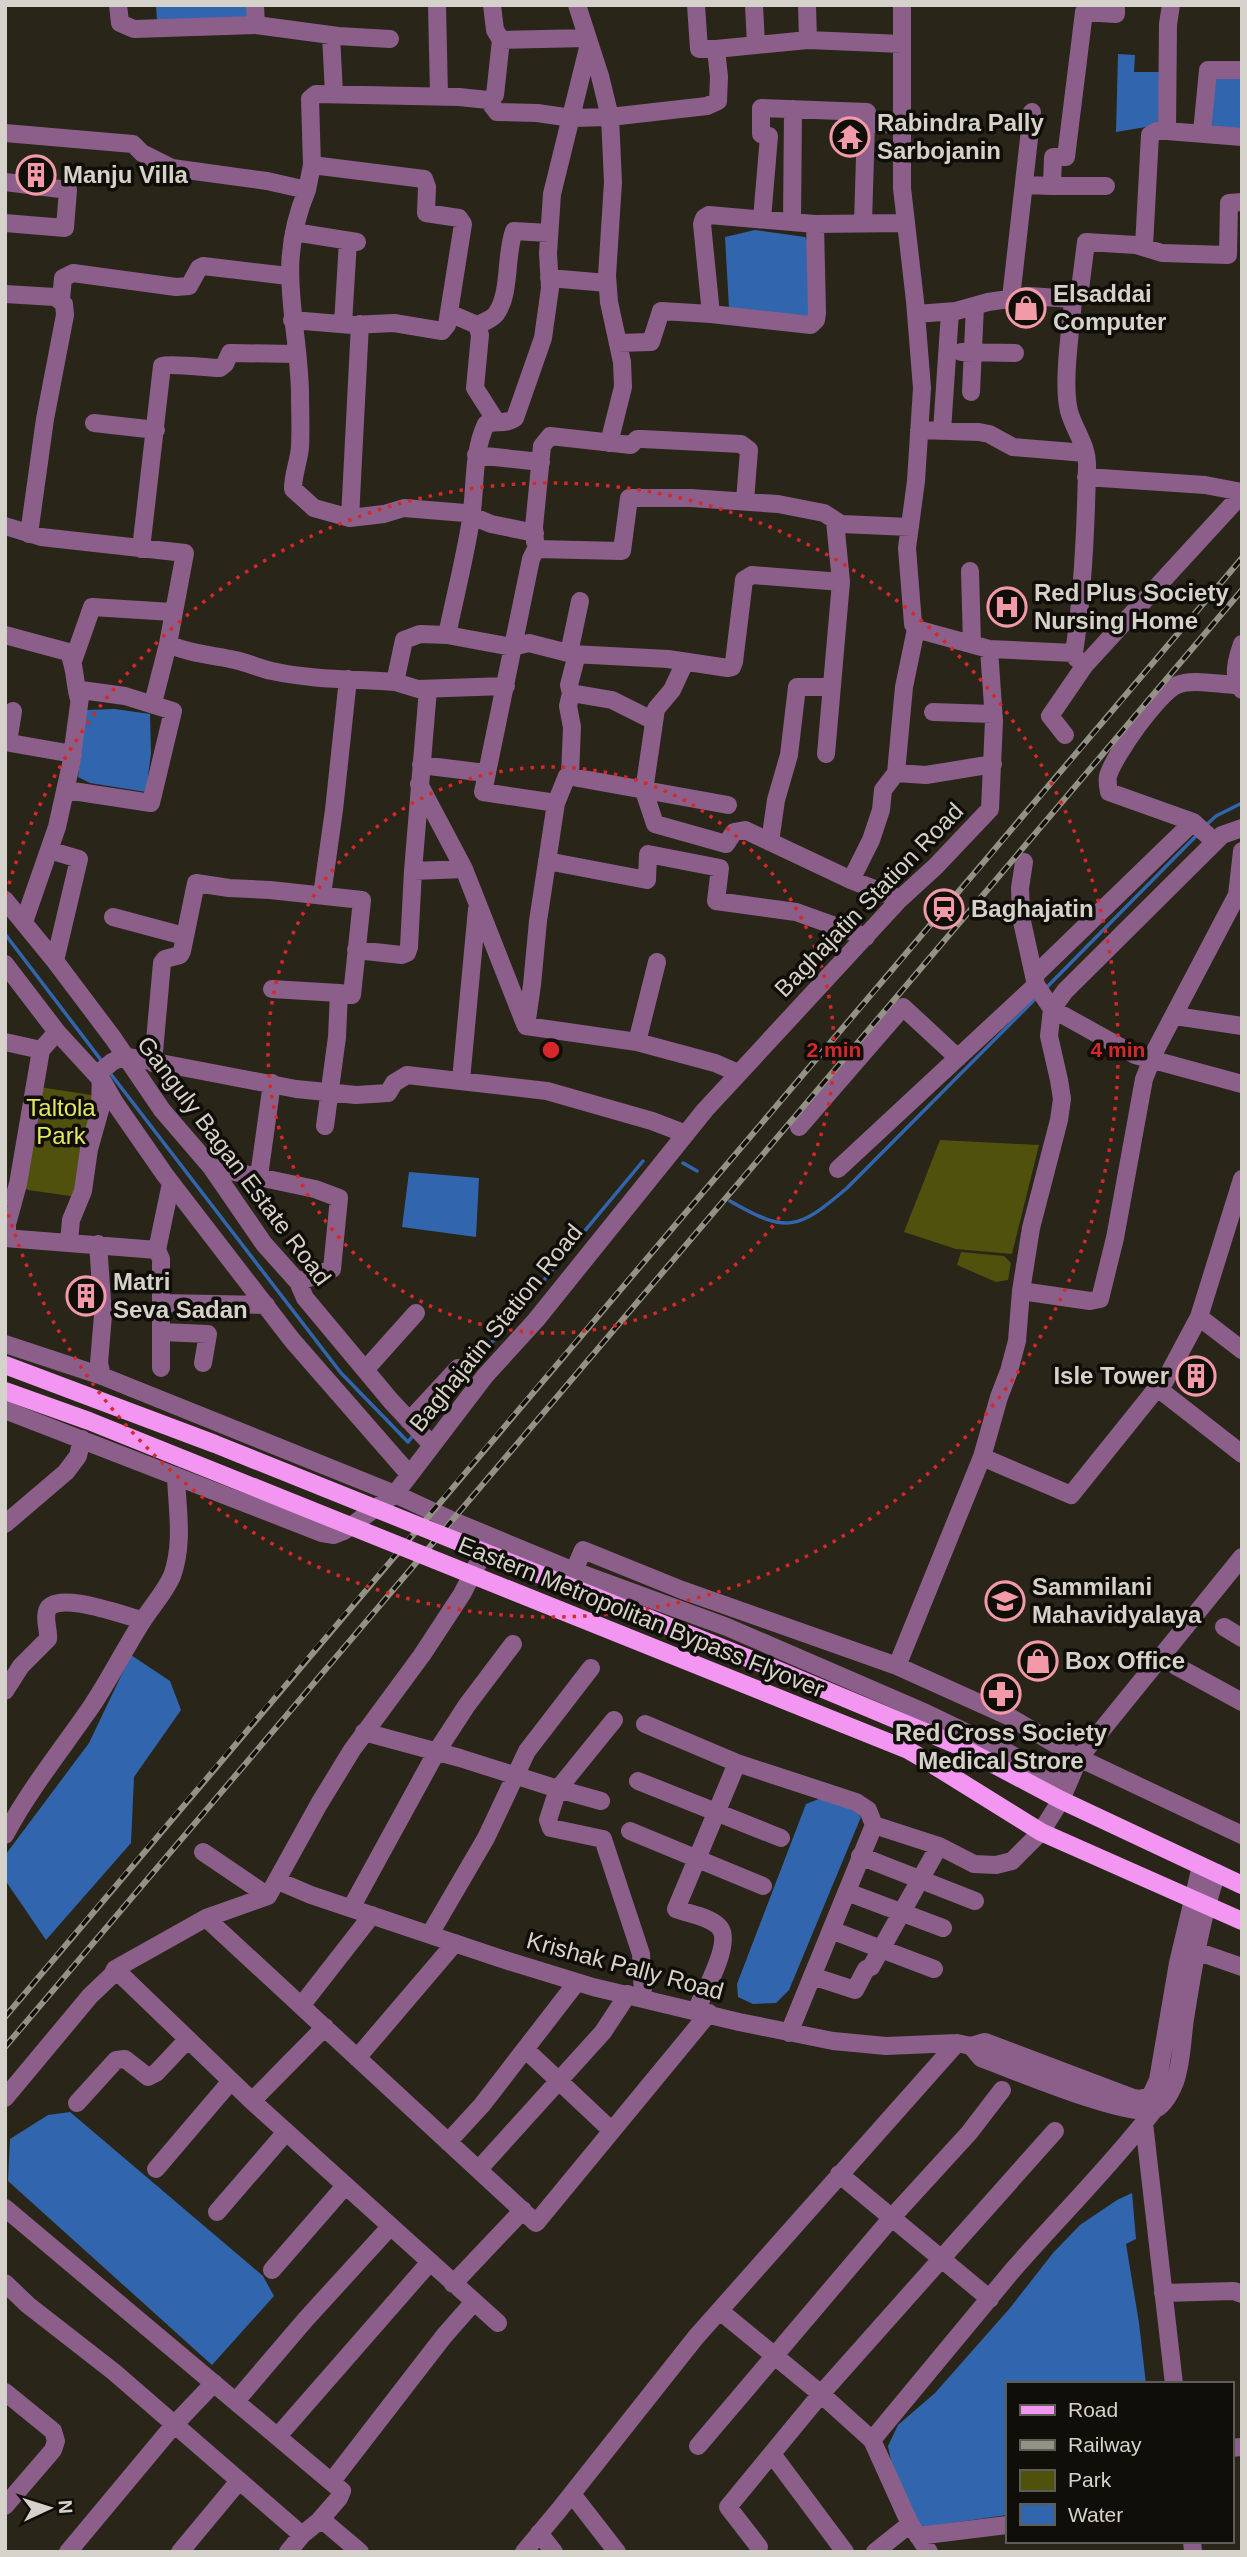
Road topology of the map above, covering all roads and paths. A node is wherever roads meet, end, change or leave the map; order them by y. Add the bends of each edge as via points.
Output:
1 (118, 5) edge
2 (255, 5) edge
3 (437, 5) edge
4 (492, 5) edge
5 (577, 5) edge
6 (696, 5) edge
7 (754, 5) edge
8 (807, 5) edge
9 (902, 5) edge
10 (1116, 5) edge
11 (1171, 5) edge
12 (256, 25) junction
13 (331, 35) junction
14 (390, 39) dead end
15 (502, 40) junction
16 (808, 40) junction
17 (588, 41) junction
18 (902, 44) junction
19 (756, 45) junction
20 (716, 49) junction
21 (1242, 70) edge
22 (334, 94) junction
23 (439, 96) junction
24 (488, 100) junction
25 (793, 109) junction
26 (1032, 112) dead end
27 (610, 117) junction
28 (572, 118) junction
29 (837, 122) dead end
30 (866, 123) junction
31 (902, 125) junction
32 (1167, 131) junction
33 (1202, 132) junction
34 (5, 133) edge
35 (1242, 138) edge
36 (312, 165) junction
37 (5, 182) edge
38 (1024, 185) junction
39 (1052, 186) junction
40 (1106, 186) dead end
41 (307, 190) junction
42 (1242, 202) edge
43 (762, 219) junction
44 (792, 222) junction
45 (5, 223) edge
46 (815, 223) junction
47 (863, 223) junction
48 (906, 223) junction
49 (294, 232) junction
50 (549, 233) junction
51 (1144, 246) junction
52 (288, 276) junction
53 (549, 278) junction
54 (607, 283) junction
55 (5, 294) edge
56 (1011, 298) junction
57 (61, 299) junction
58 (1073, 299) junction
59 (975, 306) junction
60 (950, 312) junction
61 (449, 313) junction
62 (711, 314) junction
63 (916, 314) junction
64 (292, 320) junction
65 (351, 324) junction
66 (477, 325) junction
67 (618, 343) junction
68 (973, 351) junction
69 (947, 352) junction
70 (1015, 353) dead end
71 (296, 354) junction
72 (971, 392) dead end
73 (496, 421) junction
74 (94, 423) dead end
75 (156, 430) junction
76 (919, 430) junction
77 (942, 431) junction
78 (609, 443) junction
79 (1085, 453) junction
80 (476, 455) junction
81 (541, 462) junction
82 (1086, 477) junction
83 (1242, 493) edge
84 (745, 501) junction
85 (471, 516) junction
86 (350, 518) junction
87 (835, 521) junction
88 (5, 526) edge
89 (910, 527) junction
90 (29, 534) junction
91 (535, 541) junction
92 (141, 549) junction
93 (970, 571) dead end
94 (841, 582) junction
95 (580, 601) dead end
96 (172, 612) junction
97 (916, 629) junction
98 (5, 635) edge
99 (447, 635) junction
100 (168, 644) junction
101 (1242, 644) edge
102 (513, 647) junction
103 (980, 647) junction
104 (573, 654) junction
105 (1080, 659) junction
106 (73, 661) junction
107 (685, 662) junction
108 (348, 679) junction
109 (395, 682) junction
110 (506, 686) junction
111 (832, 687) junction
112 (1235, 687) edge
113 (428, 689) junction
114 (571, 693) junction
115 (79, 699) junction
116 (153, 703) junction
117 (13, 710) dead end
118 (933, 712) dead end
119 (993, 714) junction
120 (654, 721) junction
121 (1065, 735) dead end
122 (73, 754) junction
123 (826, 754) dead end
124 (993, 764) junction
125 (421, 765) junction
126 (486, 772) junction
127 (896, 773) junction
128 (570, 776) junction
129 (419, 784) junction
130 (66, 790) junction
131 (644, 790) junction
132 (556, 803) junction
133 (728, 805) dead end
134 (1193, 822) junction
135 (655, 824) junction
136 (1241, 828) edge
137 (1242, 836) edge
138 (1212, 839) junction
139 (770, 842) junction
140 (726, 844) junction
141 (49, 850) junction
142 (1242, 850) edge
143 (648, 854) junction
144 (547, 861) junction
145 (1024, 862) dead end
146 (720, 868) junction
147 (464, 869) junction
148 (413, 871) junction
149 (851, 880) junction
150 (322, 895) junction
151 (900, 899) junction
152 (5, 900) edge
153 (477, 904) junction
154 (113, 917) dead end
155 (24, 922) junction
156 (184, 936) junction
157 (866, 937) junction
158 (356, 950) junction
159 (55, 961) junction
160 (657, 962) dead end
161 (5, 964) edge
162 (272, 989) dead end
163 (1041, 992) junction
164 (339, 993) junction
165 (1175, 1016) junction
166 (526, 1026) junction
167 (1242, 1026) edge
168 (57, 1032) junction
169 (5, 1042) edge
170 (638, 1042) junction
171 (41, 1050) junction
172 (958, 1058) junction
173 (1152, 1060) junction
174 (153, 1063) junction
175 (110, 1068) junction
176 (738, 1073) junction
177 (461, 1080) junction
178 (272, 1083) junction
179 (1242, 1084) edge
180 (330, 1092) junction
181 (325, 1126) dead end
182 (799, 1128) dead end
183 (686, 1134) junction
184 (211, 1167) junction
185 (838, 1169) dead end
186 (259, 1176) junction
187 (1242, 1180) edge
188 (171, 1183) junction
189 (10, 1191) edge
190 (6, 1237) edge
191 (69, 1242) junction
192 (98, 1244) junction
193 (158, 1250) junction
194 (298, 1282) junction
195 (1021, 1291) junction
196 (161, 1303) junction
197 (266, 1305) junction
198 (416, 1313) dead end
199 (1199, 1317) junction
200 (161, 1332) junction
201 (5, 1345) edge
202 (1242, 1350) edge
203 (203, 1363) dead end
204 (5, 1365) edge
205 (160, 1368) dead end
206 (458, 1368) dead end
207 (365, 1370) junction
208 (102, 1376) junction
209 (1160, 1390) junction
210 (5, 1391) edge
211 (5, 1410) edge
212 (419, 1432) junction
213 (82, 1439) junction
214 (1242, 1454) edge
215 (982, 1457) junction
216 (409, 1474) junction
217 (176, 1476) junction
218 (395, 1494) junction
219 (5, 1524) edge
220 (492, 1537) junction
221 (1242, 1557) edge
222 (574, 1570) junction
223 (142, 1620) junction
224 (1224, 1628) dead end
225 (1242, 1638) edge
226 (513, 1644) dead end
227 (897, 1666) junction
228 (1175, 1666) dead end
229 (591, 1668) dead end
230 (5, 1691) edge
231 (1242, 1702) edge
232 (614, 1720) dead end
233 (645, 1724) dead end
234 (364, 1732) junction
235 (437, 1751) junction
236 (1079, 1758) junction
237 (737, 1763) junction
238 (516, 1775) junction
239 (638, 1781) dead end
240 (558, 1789) junction
241 (1064, 1792) junction
242 (601, 1801) dead end
243 (717, 1811) junction
244 (874, 1825) junction
245 (630, 1831) dead end
246 (1041, 1832) junction
247 (5, 1835) edge
248 (1242, 1835) edge
249 (781, 1838) dead end
250 (939, 1846) junction
251 (203, 1852) dead end
252 (860, 1856) junction
253 (696, 1860) junction
254 (1209, 1869) junction
255 (921, 1879) junction
256 (1242, 1885) edge
257 (763, 1886) dead end
258 (273, 1888) junction
259 (847, 1892) junction
260 (975, 1901) dead end
261 (1198, 1903) junction
262 (351, 1908) junction
263 (900, 1912) junction
264 (372, 1915) junction
265 (206, 1918) junction
266 (1242, 1921) edge
267 (943, 1928) dead end
268 (831, 1930) junction
269 (430, 1934) junction
270 (455, 1943) junction
271 (880, 1948) junction
272 (1196, 1951) junction
273 (1242, 1967) edge
274 (115, 1969) junction
275 (934, 1969) dead end
276 (812, 1976) junction
277 (577, 1982) junction
278 (636, 1996) junction
279 (301, 2006) junction
280 (702, 2011) junction
281 (325, 2027) junction
282 (789, 2033) junction
283 (188, 2039) junction
284 (964, 2044) junction
285 (525, 2049) junction
286 (358, 2058) junction
287 (231, 2081) junction
288 (558, 2082) junction
289 (1002, 2090) dead end
290 (5, 2098) edge
291 (252, 2102) junction
292 (77, 2103) dead end
293 (1150, 2110) junction
294 (612, 2131) junction
295 (1055, 2131) dead end
296 (286, 2132) junction
297 (448, 2142) junction
298 (156, 2169) dead end
299 (479, 2169) junction
300 (839, 2175) junction
301 (345, 2186) junction
302 (5, 2208) edge
303 (523, 2210) junction
304 (217, 2212) dead end
305 (892, 2218) junction
306 (390, 2227) junction
307 (940, 2260) junction
308 (430, 2262) junction
309 (272, 2270) dead end
310 (5, 2283) edge
311 (453, 2284) junction
312 (1163, 2294) junction
313 (1242, 2294) edge
314 (990, 2299) junction
315 (473, 2303) junction
316 (720, 2311) junction
317 (498, 2323) dead end
318 (773, 2356) junction
319 (1174, 2382) edge
320 (214, 2383) junction
321 (5, 2392) edge
322 (821, 2394) junction
323 (236, 2402) junction
324 (173, 2426) junction
325 (278, 2436) junction
326 (872, 2440) junction
327 (698, 2446) dead end
328 (772, 2454) junction
329 (239, 2481) junction
330 (332, 2481) junction
331 (572, 2494) junction
332 (6, 2503) edge
333 (319, 2521) junction
334 (1006, 2525) edge
335 (914, 2530) junction
336 (539, 2533) junction
337 (302, 2535) junction
338 (759, 2547) dead end
339 (68, 2552) edge
340 (180, 2552) edge
341 (288, 2552) edge
342 (360, 2552) edge
343 (524, 2552) edge
344 (554, 2552) edge
345 (617, 2552) edge
346 (845, 2552) edge
347 (875, 2552) edge
348 (929, 2552) edge

1 - 12 street via 120,23 134,29
2 - 12 street
3 - 23 street
4 - 15 street via 495,30
5 - 17 street
6 - 20 street via 699,49
7 - 19 street
8 - 16 street
9 - 18 street
10 - 39 street via 1116,14 1084,12 1066,157 1053,157
11 - 32 street
12 - 13 street
13 - 14 street
13 - 22 street
15 - 17 street
15 - 24 street via 495,95
16 - 18 street
16 - 19 street
17 - 27 street
17 - 28 street
18 - 31 street
19 - 20 street
20 - 27 street via 718,101 713,105
21 - 33 street via 1208,71
22 - 23 street
22 - 36 street via 310,99
23 - 24 street
24 - 28 street via 497,112
25 - 30 street via 867,112
25 - 43 street via 761,108 761,134 769,136
25 - 44 street
26 - 38 street
27 - 28 street
27 - 54 street
28 - 50 street via 552,194
29 - 30 street
30 - 31 street
30 - 47 street
31 - 48 street
32 - 33 street
32 - 51 street via 1150,135
33 - 35 street
34 - 41 street via 133,144 172,168
36 - 41 street
36 - 61 street via 424,179 426,214 459,218 463,224
37 - 45 street via 68,190 65,228
38 - 39 street
38 - 56 street
39 - 40 street
41 - 49 street
42 - 51 street via 1229,203 1227,255 1162,253
43 - 44 street
43 - 62 street via 704,218
44 - 46 street
46 - 47 street
46 - 62 street via 817,313 811,325
47 - 48 street
48 - 63 street
49 - 52 street
49 - 65 street via 352,242
50 - 53 street
50 - 66 street via 514,231 503,300 490,320
51 - 58 street via 1086,242 1079,297
52 - 57 street via 203,266 189,286 176,287 73,273 63,278
52 - 64 street
53 - 54 street
53 - 73 street via 543,338 515,418
54 - 67 street
55 - 57 street
56 - 58 street
56 - 59 street
57 - 90 street via 65,315
58 - 79 street via 1069,411
59 - 60 street
59 - 68 street
60 - 63 street
60 - 69 street
61 - 65 street via 442,331 394,323
61 - 66 street
62 - 67 street via 661,311 652,342
63 - 76 street via 922,388
64 - 65 street
64 - 71 street
65 - 86 street
66 - 73 street via 475,388
67 - 78 street via 623,387
68 - 69 street
68 - 70 street
68 - 72 street
69 - 77 street
71 - 75 street via 230,353 220,368 162,366
71 - 86 street via 300,449 293,489 314,508
73 - 80 street via 486,424
74 - 75 street
75 - 92 street
76 - 77 street
76 - 89 street
77 - 79 street via 979,432 1013,447
78 - 81 street via 550,436 542,446
78 - 84 street via 631,444 642,439 746,446 750,450
79 - 82 street
80 - 81 street
80 - 85 street
81 - 91 street
82 - 83 street via 1205,485
82 - 105 street
83 - 105 street
84 - 87 street via 824,513
84 - 91 street via 629,498 622,551
85 - 86 street via 404,508
85 - 91 street
85 - 99 street
87 - 89 street
87 - 94 street
88 - 90 street
89 - 97 street via 907,548
90 - 92 street
91 - 102 street
92 - 96 street via 185,552
93 - 103 street, Baghajatin Station Road
94 - 107 street via 747,577 732,667
94 - 111 street
95 - 104 street
96 - 100 street
96 - 106 street via 92,607
97 - 103 street
97 - 127 street via 904,687
98 - 106 street via 68,652
99 - 102 street
99 - 109 street via 420,634 404,640
100 - 108 street via 274,671
100 - 116 street
101 - 112 street
102 - 104 street via 529,643
102 - 110 street
103 - 105 street
103 - 119 street, Baghajatin Station Road
104 - 107 street
104 - 114 street
105 - 121 street via 1050,716
106 - 115 street
107 - 120 street via 672,690 656,709
108 - 109 street
108 - 150 street
109 - 113 street
110 - 113 street
110 - 126 street
111 - 123 street
111 - 139 street via 797,687 789,755
112 - 134 street via 1185,683 1168,691 1129,738 1107,779 1109,792
113 - 125 street
114 - 120 street via 612,700
114 - 128 street
115 - 116 street via 82,690
115 - 122 street
116 - 130 street via 173,710 151,803
117 - 122 street via 10,743
118 - 119 street
119 - 124 street, Baghajatin Station Road
120 - 131 street
122 - 130 street
124 - 127 street via 926,775
124 - 151 street, Baghajatin Station Road via 984,826
125 - 126 street
125 - 129 street
126 - 132 street via 483,792
127 - 149 street via 883,790 871,839
128 - 131 street
128 - 132 street
129 - 147 street
129 - 148 street
130 - 141 street
131 - 133 street
131 - 135 street
132 - 144 street
134 - 138 street
134 - 163 street
135 - 140 street
135 - 143 street
136 - 137 street
136 - 138 street
138 - 163 street via 1065,991
139 - 140 street via 745,830 734,832
139 - 149 street
140 - 146 street
141 - 155 street
141 - 159 street via 79,859
142 - 165 street via 1237,895
143 - 144 street via 647,880
143 - 146 street
144 - 166 street
145 - 163 street via 1021,917
146 - 157 street via 716,901 796,912
147 - 148 street
147 - 153 street
148 - 158 street via 407,953
149 - 151 street
150 - 156 street via 196,883
150 - 158 street via 362,900
151 - 157 street, Baghajatin Station Road
152 - 155 street, Ganguly Bagan Estate Road
153 - 166 street
153 - 177 street
154 - 156 street
155 - 159 street, Ganguly Bagan Estate Road
156 - 174 street via 180,955 162,963
157 - 176 street, Baghajatin Station Road
158 - 164 street via 352,995
159 - 175 street, Ganguly Bagan Estate Road
160 - 170 street
161 - 168 street
162 - 164 street
163 - 172 street
163 - 173 street via 1135,1055
163 - 195 street via 1062,1099
164 - 180 street
165 - 167 street
165 - 173 street
166 - 170 street
168 - 171 street
168 - 175 street
169 - 171 street
170 - 176 street
171 - 189 street
172 - 182 street via 903,1007
172 - 185 street
173 - 179 street
173 - 195 street via 1144,1079 1100,1298 1090,1301
174 - 175 street
174 - 178 street
175 - 184 street, Ganguly Bagan Estate Road via 162,1110
175 - 188 street via 115,1103
175 - 191 street
176 - 183 street, Baghajatin Station Road
177 - 180 street via 407,1075 388,1093
177 - 183 street via 547,1091
178 - 180 street
178 - 186 street
180 - 181 street
183 - 212 street, Baghajatin Station Road via 536,1320 485,1376
184 - 186 street
184 - 194 street, Ganguly Bagan Estate Road via 264,1244
186 - 194 street via 339,1198 332,1269
187 - 199 street
188 - 193 street
188 - 197 street
189 - 190 street
190 - 191 street
191 - 192 street
192 - 193 street
192 - 208 street
193 - 196 street
194 - 207 street, Ganguly Bagan Estate Road
195 - 215 street via 1017,1341
196 - 197 street
196 - 200 street
197 - 216 street via 318,1372
198 - 207 street
199 - 202 street
199 - 209 street
200 - 203 street via 208,1334
200 - 205 street
201 - 208 street
204 - 241 main road, Eastern Metropolitan Bypass Flyover, bridge via 215,1444 775,1669
206 - 212 street
207 - 212 street, Ganguly Bagan Estate Road
208 - 218 street
209 - 214 street
209 - 215 street via 1071,1495
210 - 246 main road, Eastern Metropolitan Bypass Flyover, bridge via 908,1750
211 - 213 street
212 - 216 street, Baghajatin Station Road
213 - 217 street
213 - 219 street via 78,1456 66,1472
215 - 227 street
216 - 218 street, Baghajatin Station Road
217 - 218 street, Baghajatin Station Road via 334,1535
217 - 223 street via 180,1519 172,1576
218 - 220 street
220 - 222 street
220 - 234 street via 422,1655
221 - 236 street
222 - 227 street via 583,1550
222 - 241 street via 839,1675 1001,1749
223 - 230 street via 82,1604 53,1604 46,1616 48,1639 21,1666
223 - 247 street
224 - 225 street
226 - 235 street
227 - 236 street via 1008,1716
228 - 231 street
229 - 238 street via 527,1751
232 - 240 street
233 - 237 street
234 - 235 street
234 - 258 street
235 - 238 street
235 - 262 street
236 - 241 street
236 - 248 street
237 - 243 street
237 - 244 street via 864,1806
238 - 240 street
238 - 269 street via 486,1838
239 - 243 street
240 - 242 street
240 - 278 street via 548,1820 551,1828 603,1839 641,1954
241 - 246 street
241 - 254 main road, Eastern Metropolitan Bypass Flyover
243 - 249 street
243 - 253 street
244 - 250 street
244 - 252 street
245 - 253 street
246 - 250 street via 1012,1861 996,1865 974,1864
246 - 261 main road, Eastern Metropolitan Bypass Flyover
250 - 255 street
251 - 258 street, Krishak Pally Road
252 - 255 street
252 - 259 street
253 - 257 street
253 - 280 street via 676,1909 711,1921 720,1927 724,1940
254 - 256 main road, Eastern Metropolitan Bypass Flyover
254 - 261 street
255 - 260 street
255 - 263 street
258 - 262 street, Krishak Pally Road
258 - 265 street
259 - 263 street
259 - 268 street
261 - 266 main road, Eastern Metropolitan Bypass Flyover
261 - 272 street
261 - 293 street
262 - 264 street, Krishak Pally Road
263 - 267 street
263 - 271 street
264 - 269 street, Krishak Pally Road
264 - 279 street
265 - 274 street
265 - 279 street
268 - 271 street
268 - 276 street
269 - 270 street, Krishak Pally Road
270 - 277 street, Krishak Pally Road
270 - 286 street
271 - 275 street
271 - 276 street via 855,1990
272 - 273 street
272 - 293 street via 1176,2078 1165,2100
274 - 283 street
274 - 290 street
276 - 282 street
277 - 278 street, Krishak Pally Road
277 - 285 street
278 - 280 street, Krishak Pally Road
278 - 288 street
279 - 281 street
280 - 282 street, Krishak Pally Road
280 - 294 street
281 - 286 street
281 - 291 street
282 - 284 street, Krishak Pally Road via 886,2046
283 - 287 street
283 - 292 street via 148,2077 124,2059 116,2060
284 - 293 street, Krishak Pally Road via 985,2042 1142,2099
284 - 300 street
285 - 288 street
285 - 297 street
286 - 297 street
287 - 291 street
287 - 298 street
288 - 294 street
288 - 299 street
289 - 305 street
291 - 296 street
293 - 312 street
293 - 314 street via 1109,2166
294 - 303 street via 536,2223
295 - 307 street
296 - 301 street
296 - 304 street
297 - 299 street
299 - 303 street
300 - 305 street
300 - 316 street
301 - 306 street
301 - 309 street
302 - 320 street
303 - 311 street
305 - 307 street
305 - 318 street
306 - 308 street
306 - 323 street
307 - 314 street
307 - 322 street
308 - 311 street
308 - 325 street
310 - 324 street
311 - 315 street
312 - 313 street
312 - 319 street
314 - 326 street
315 - 317 street
315 - 330 street
316 - 318 street
316 - 331 street
318 - 322 street
318 - 327 street
320 - 323 street
320 - 324 street
321 - 332 street via 53,2431 56,2441 54,2450
322 - 326 street
322 - 328 street
323 - 325 street
324 - 329 street
324 - 339 street
325 - 330 street
326 - 335 street
328 - 338 street via 728,2507
328 - 346 street
329 - 337 street
329 - 340 street
330 - 333 street via 341,2491 340,2498
331 - 336 street
331 - 345 street
333 - 337 street
333 - 342 street
334 - 335 street
335 - 347 street
335 - 348 street
336 - 343 street
336 - 344 street
337 - 341 street

